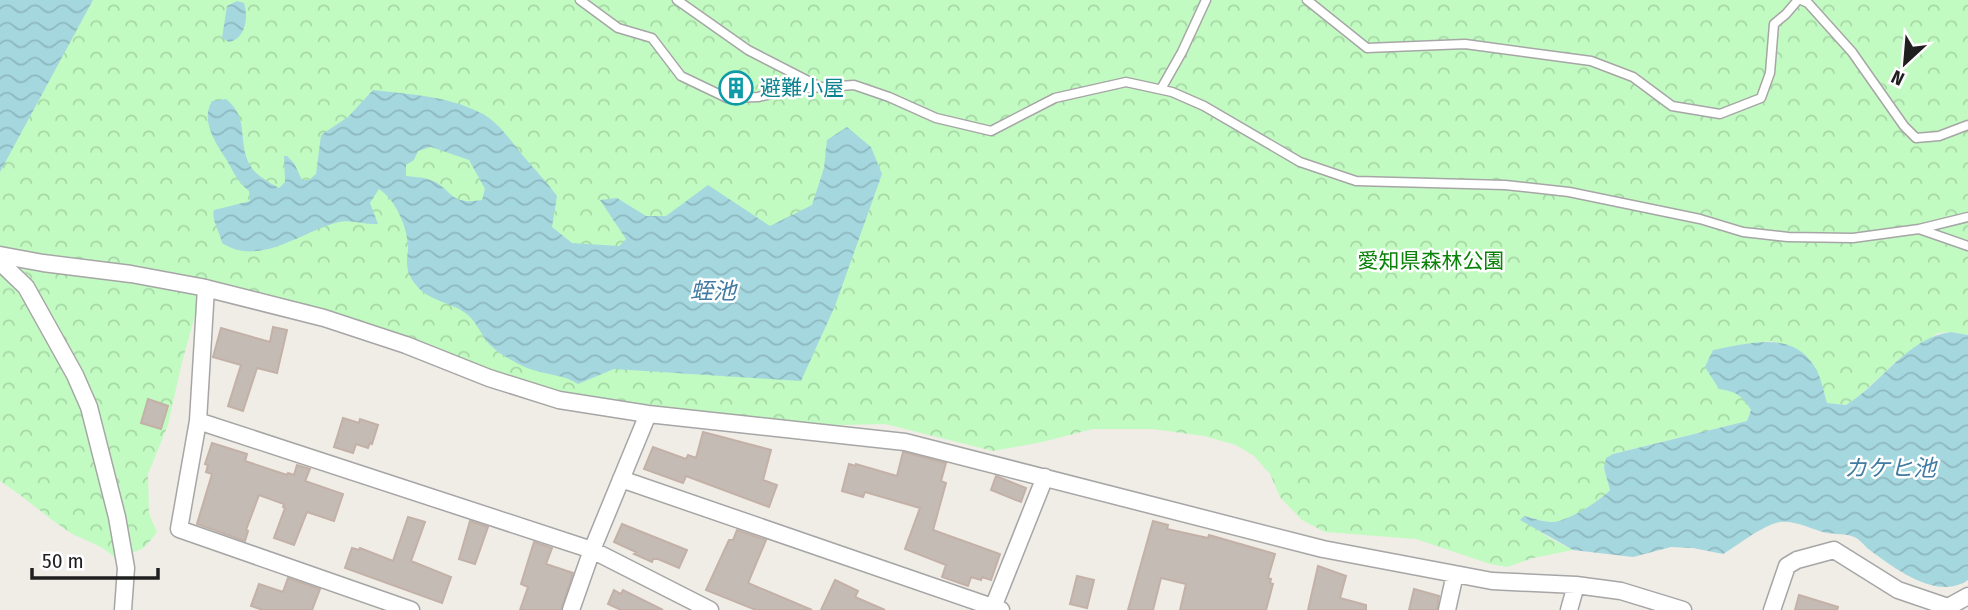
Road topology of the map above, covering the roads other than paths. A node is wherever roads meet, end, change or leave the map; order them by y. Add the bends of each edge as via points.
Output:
1 (580, 0) edge
2 (677, 0) edge
3 (1206, 0) edge
4 (1307, 0) edge
5 (1800, 0) edge
6 (821, 87) junction
7 (1161, 89) junction
8 (1968, 125) edge
9 (1968, 217) edge
10 (1919, 229) junction
11 (1968, 246) edge
12 (0, 255) edge
13 (0, 262) edge
14 (206, 288) junction
15 (648, 414) junction
16 (198, 421) junction
17 (1045, 477) junction
18 (621, 478) junction
19 (592, 550) junction
20 (1455, 575) junction
21 (1576, 585) junction
22 (1968, 596) edge
23 (995, 609) edge
24 (122, 610) edge
25 (411, 610) edge
26 (571, 610) edge
27 (710, 610) edge
28 (1447, 610) edge
29 (1569, 610) edge
30 (1683, 610) edge
31 (1772, 610) edge

1 - 6 lane via 618,28 652,38 681,76 727,98
2 - 6 lane via 748,50
3 - 7 lane
4 - 5 lane via 1367,48 1465,44 1591,61 1633,77 1672,106 1720,114 1761,98 1770,73 1774,24
5 - 8 lane via 1808,3 1852,52 1916,138
6 - 7 lane via 854,85 936,118 990,131 1055,99 1085,90 1126,82
7 - 10 lane via 1205,106 1300,162 1356,181 1505,185 1569,192 1743,232 1788,237 1853,239
9 - 10 lane
10 - 11 lane
12 - 14 street
13 - 24 street via 26,288 89,407 126,568
14 - 15 street via 324,318 559,400
14 - 16 street
15 - 17 street via 905,442
15 - 18 street
16 - 19 street
16 - 25 street via 179,529
17 - 20 street via 1323,549
17 - 23 street
18 - 19 street
18 - 23 street
19 - 26 street
19 - 27 street
20 - 21 street
20 - 28 street
21 - 29 street
21 - 30 street via 1621,591
22 - 31 street via 1948,607 1911,595 1834,550 1787,566

